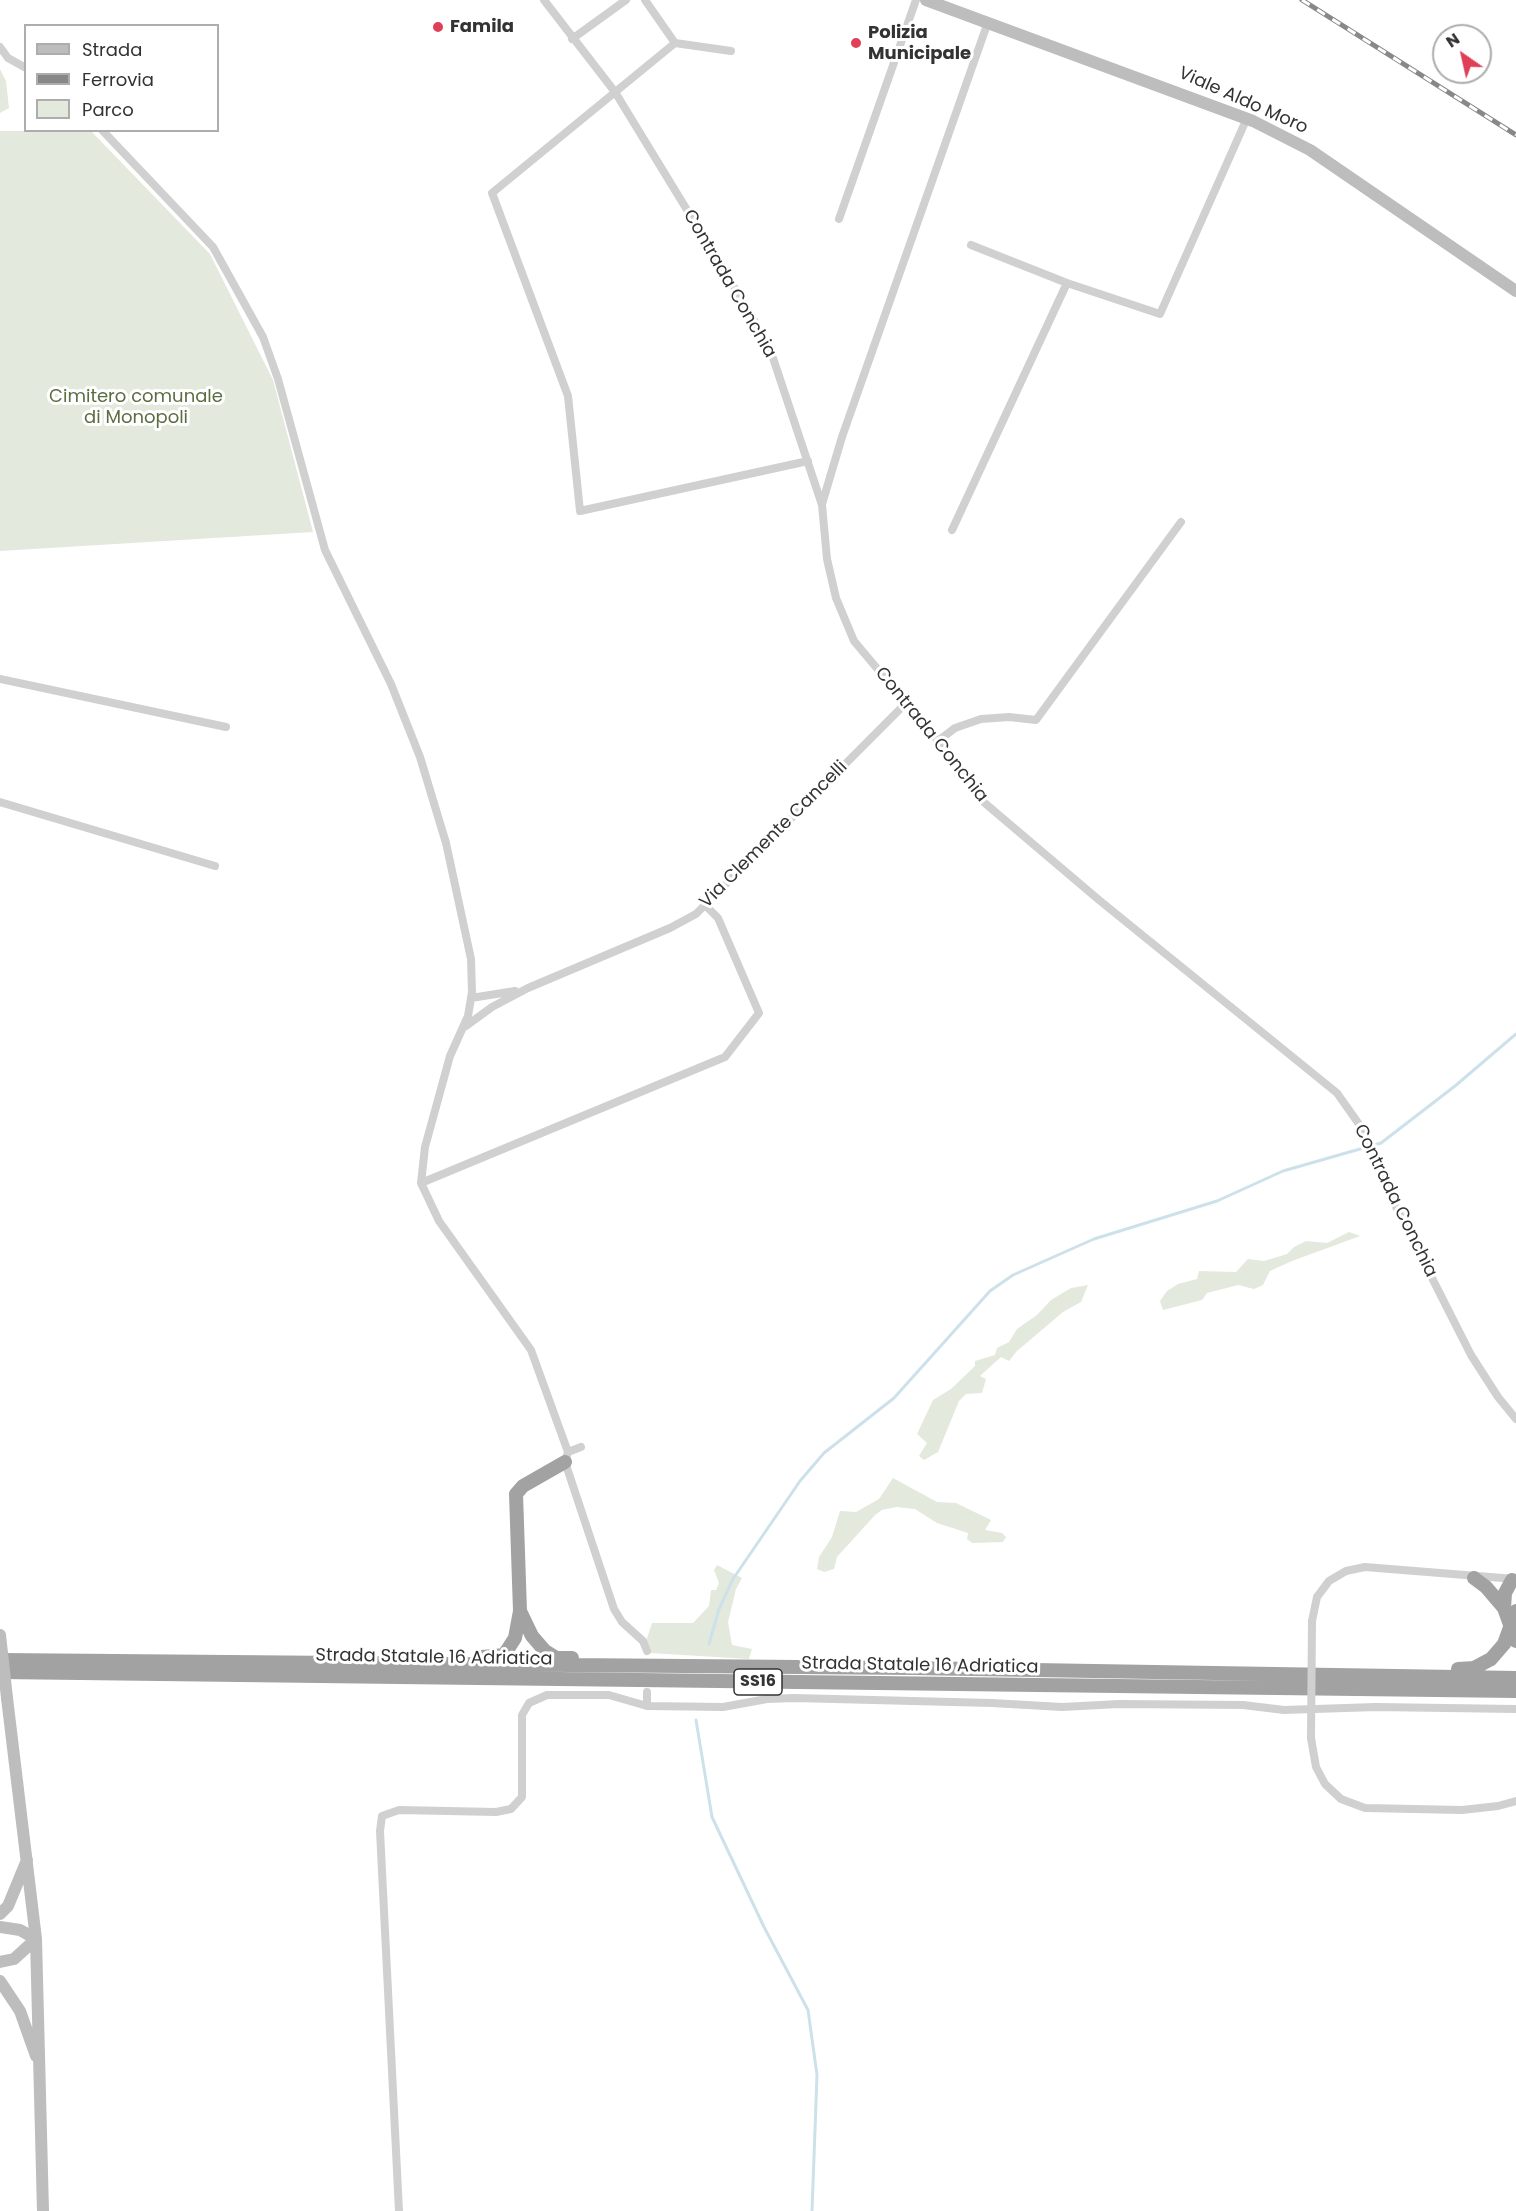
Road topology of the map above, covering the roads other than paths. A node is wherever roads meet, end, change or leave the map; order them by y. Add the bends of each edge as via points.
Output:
1 (544, 0) edge
2 (626, 0) edge
3 (645, 0) edge
4 (916, 0) edge
5 (926, 0) edge
6 (987, 22) junction
7 (572, 39) junction
8 (675, 43) junction
9 (0, 48) edge
10 (731, 51) dead end
11 (24, 67) edge
12 (615, 92) junction
13 (1247, 118) junction
14 (104, 132) edge
15 (839, 219) dead end
16 (971, 245) dead end
17 (1067, 283) junction
18 (1516, 291) edge
19 (808, 461) junction
20 (822, 505) junction
21 (1181, 522) dead end
22 (952, 530) dead end
23 (0, 679) edge
24 (906, 703) junction
25 (226, 727) dead end
26 (938, 741) junction
27 (0, 802) edge
28 (215, 866) dead end
29 (705, 904) junction
30 (472, 983) junction
31 (528, 988) junction
32 (497, 994) junction
33 (471, 1002) junction
34 (492, 1007) junction
35 (462, 1030) junction
36 (421, 1183) junction
37 (1516, 1419) edge
38 (581, 1447) dead end
39 (567, 1457) junction
40 (1474, 1578) junction
41 (1515, 1582) edge
42 (1510, 1609) edge
43 (520, 1611) junction
44 (1510, 1624) junction
45 (0, 1635) edge
46 (1516, 1641) edge
47 (647, 1651) dead end
48 (0, 1660) edge
49 (376, 1664) junction
50 (640, 1667) junction
51 (0, 1672) edge
52 (1368, 1676) junction
53 (1516, 1678) edge
54 (1516, 1691) edge
55 (647, 1692) dead end
56 (647, 1706) junction
57 (1516, 1709) edge
58 (1516, 1801) edge
59 (27, 1858) junction
60 (0, 1914) edge
61 (0, 1927) edge
62 (36, 1939) junction
63 (0, 1962) edge
64 (0, 1982) edge
65 (40, 2067) junction
66 (43, 2211) edge
67 (399, 2211) edge

1 - 7 street, Contrada Conchia
2 - 7 street
3 - 8 street
4 - 15 street
5 - 6 main road, Viale Aldo Moro
6 - 13 main road, Viale Aldo Moro
6 - 20 street via 842,437
7 - 12 street, Contrada Conchia
8 - 10 street
8 - 12 street
9 - 11 street
12 - 19 street, Contrada Conchia via 753,318 773,358
12 - 19 street via 492,193 568,396 580,511
13 - 17 street via 1160,314
13 - 18 main road, Viale Aldo Moro via 1310,150
14 - 30 street via 213,247 262,337 278,379 326,550 387,675 420,757 446,843 471,959
16 - 17 street
17 - 22 street
19 - 20 street, Contrada Conchia
20 - 24 street, Contrada Conchia via 836,598 854,641
21 - 26 street via 1036,720 981,719 955,728
23 - 25 street
24 - 26 street, Contrada Conchia
24 - 29 street, Via Clemente Cancelli
26 - 37 street, Contrada Conchia via 980,799 1337,1093 1361,1127 1471,1355
27 - 28 street
29 - 31 street, Via Clemente Cancelli via 696,914 670,928
29 - 36 street via 718,918 759,1014 725,1057
30 - 32 street
30 - 33 street
31 - 32 street
31 - 34 street
32 - 33 street
33 - 34 street via 475,1008
33 - 35 street
34 - 35 street
35 - 36 street via 450,1056 425,1147
36 - 39 street via 439,1221 531,1350
38 - 39 street
39 - 43 highway via 516,1494
39 - 47 street via 614,1609 643,1641
40 - 41 street
40 - 42 highway
40 - 58 street, bridge via 1365,1567 1346,1570 1329,1581 1317,1597 1312,1620 1311,1738 1316,1767 1324,1784 1341,1799 1365,1808 1461,1810
41 - 42 highway via 1505,1593
42 - 44 highway
43 - 49 highway via 515,1638 504,1655 406,1656
43 - 50 highway via 532,1636 556,1658 611,1658
44 - 46 highway
44 - 52 highway via 1504,1644 1491,1659 1474,1668
45 - 59 main road, bridge
48 - 49 highway, Strada Statale 16 Adriatica / SS16
49 - 50 highway, Strada Statale 16 Adriatica / SS16
50 - 52 highway, Strada Statale 16 Adriatica / SS16
51 - 54 highway, Strada Statale 16 Adriatica / SS16
52 - 53 highway, Strada Statale 16 Adriatica / SS16
55 - 56 street
56 - 57 street via 723,1707 794,1698 1062,1707 1119,1704 1243,1705 1284,1710
56 - 67 street via 609,1695 547,1695 529,1703 522,1715 522,1797 510,1809 399,1810 382,1816
59 - 60 main road via 8,1906
59 - 62 main road
61 - 62 main road via 20,1930
62 - 63 main road via 14,1959
62 - 65 main road
64 - 65 main road via 20,2011
65 - 66 main road

